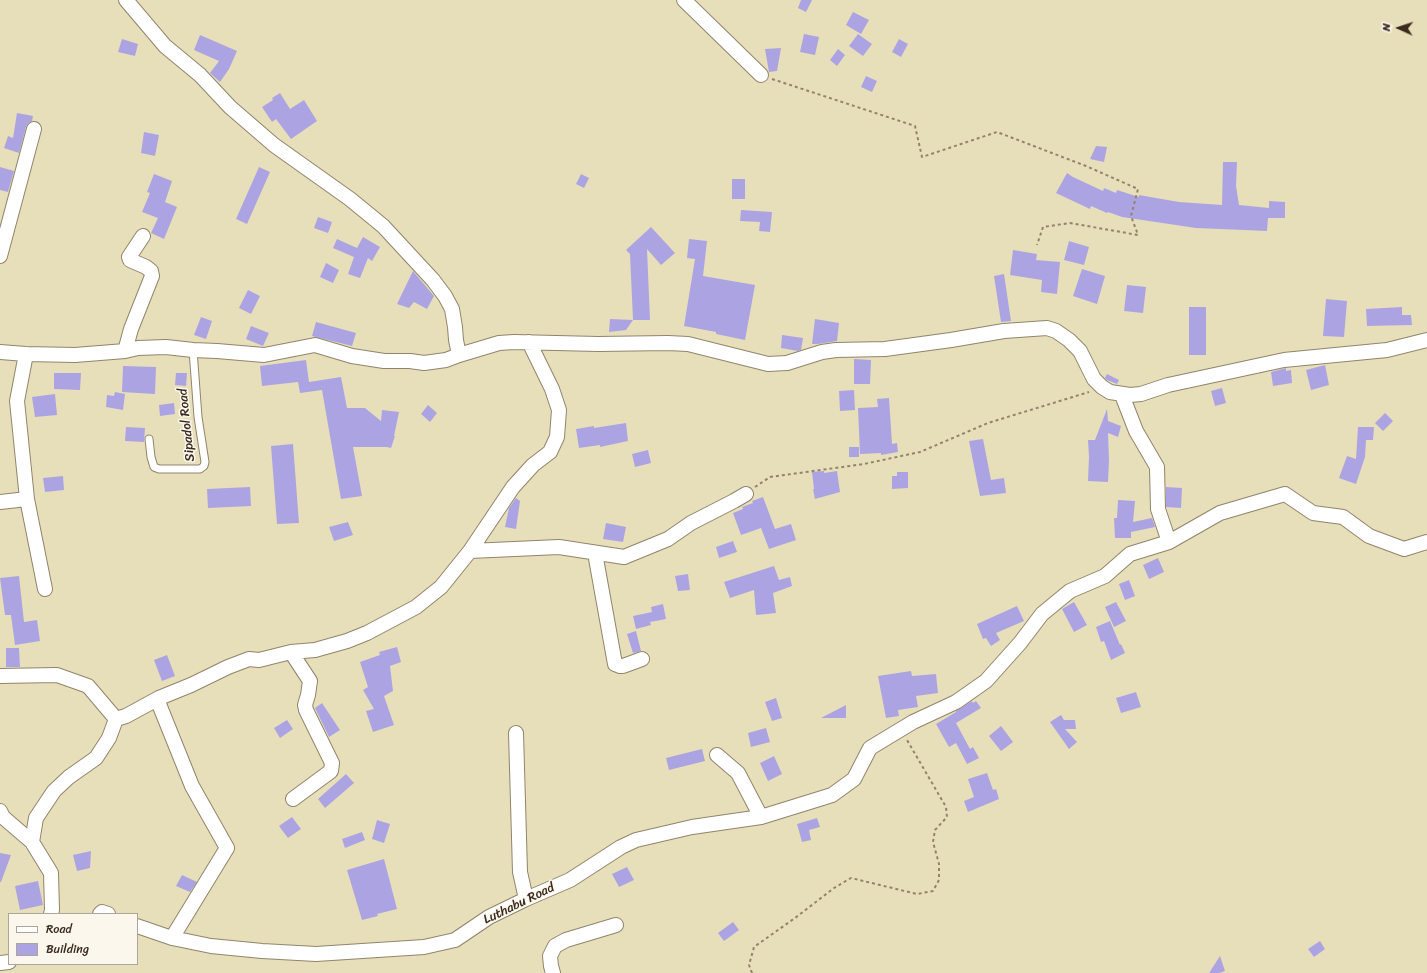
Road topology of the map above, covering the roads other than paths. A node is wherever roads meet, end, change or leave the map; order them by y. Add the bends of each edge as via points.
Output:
1 (126, 0) edge
2 (684, 0) edge
3 (762, 75) road end
4 (34, 129) dead end
5 (143, 236) dead end
6 (0, 256) edge
7 (1427, 340) edge
8 (529, 342) junction
9 (124, 350) junction
10 (193, 350) junction
11 (0, 352) edge
12 (26, 354) junction
13 (459, 355) junction
14 (1122, 395) junction
15 (149, 439) dead end
16 (746, 494) road end
17 (27, 499) junction
18 (0, 502) edge
19 (1169, 542) junction
20 (1427, 542) edge
21 (470, 551) junction
22 (595, 553) junction
23 (45, 589) dead end
24 (291, 652) junction
25 (642, 659) dead end
26 (0, 676) edge
27 (157, 699) junction
28 (116, 719) junction
29 (516, 733) dead end
30 (717, 756) dead end
31 (293, 798) dead end
32 (0, 812) edge
33 (761, 817) junction
34 (32, 842) junction
35 (526, 899) junction
36 (51, 913) edge
37 (616, 925) dead end
38 (138, 926) edge
39 (172, 938) junction
40 (553, 973) edge

1 - 13 street via 165,46 200,75 230,107 274,145 350,199 382,226 408,253 433,280 452,309
2 - 3 street
4 - 6 street
5 - 9 street via 129,257 151,271 152,276
7 - 14 street via 1387,350 1284,360 1168,385 1141,394
8 - 13 street via 498,343
8 - 14 street via 688,344 768,364 787,363 836,350 885,349 1004,331 1047,328 1056,331 1080,350 1094,379 1102,387
8 - 21 street via 552,389 558,410 557,437 550,452 512,487
9 - 10 street via 166,347
9 - 12 street via 75,355
10 - 13 street via 264,355 315,345 352,356 424,363
10 - 15 lane, Sipadol Road via 204,466 200,469 154,467
11 - 12 street
12 - 17 street via 17,401
14 - 19 street via 1136,431 1157,467 1158,509
16 - 22 street via 691,523 668,539 624,557
17 - 18 street
17 - 23 street
19 - 20 street via 1220,513 1285,494 1313,513 1343,517 1369,536 1404,549
19 - 33 street, Luthabu Road via 1130,554 1105,576 1070,591 1042,614 986,681 956,702 913,722 870,748 854,779 832,795
21 - 22 street via 559,547
21 - 24 street via 441,587 416,607 346,641 315,650
22 - 25 street via 615,664 623,666
24 - 27 street via 259,660 249,659
24 - 31 street via 310,682 306,710 332,763 331,771
26 - 28 street via 57,675 88,686
27 - 28 street
27 - 39 street via 192,786 227,848
28 - 34 street via 109,738 96,758 54,791 36,818
29 - 35 street via 520,872
30 - 33 street via 738,773
32 - 34 street
33 - 35 street, Luthabu Road via 692,827 636,840 570,880
34 - 36 street via 51,873
35 - 39 street, Luthabu Road via 489,917 455,940 424,947 316,954 211,946
37 - 40 street via 566,940 555,946 550,956
38 - 39 street, Luthabu Road

